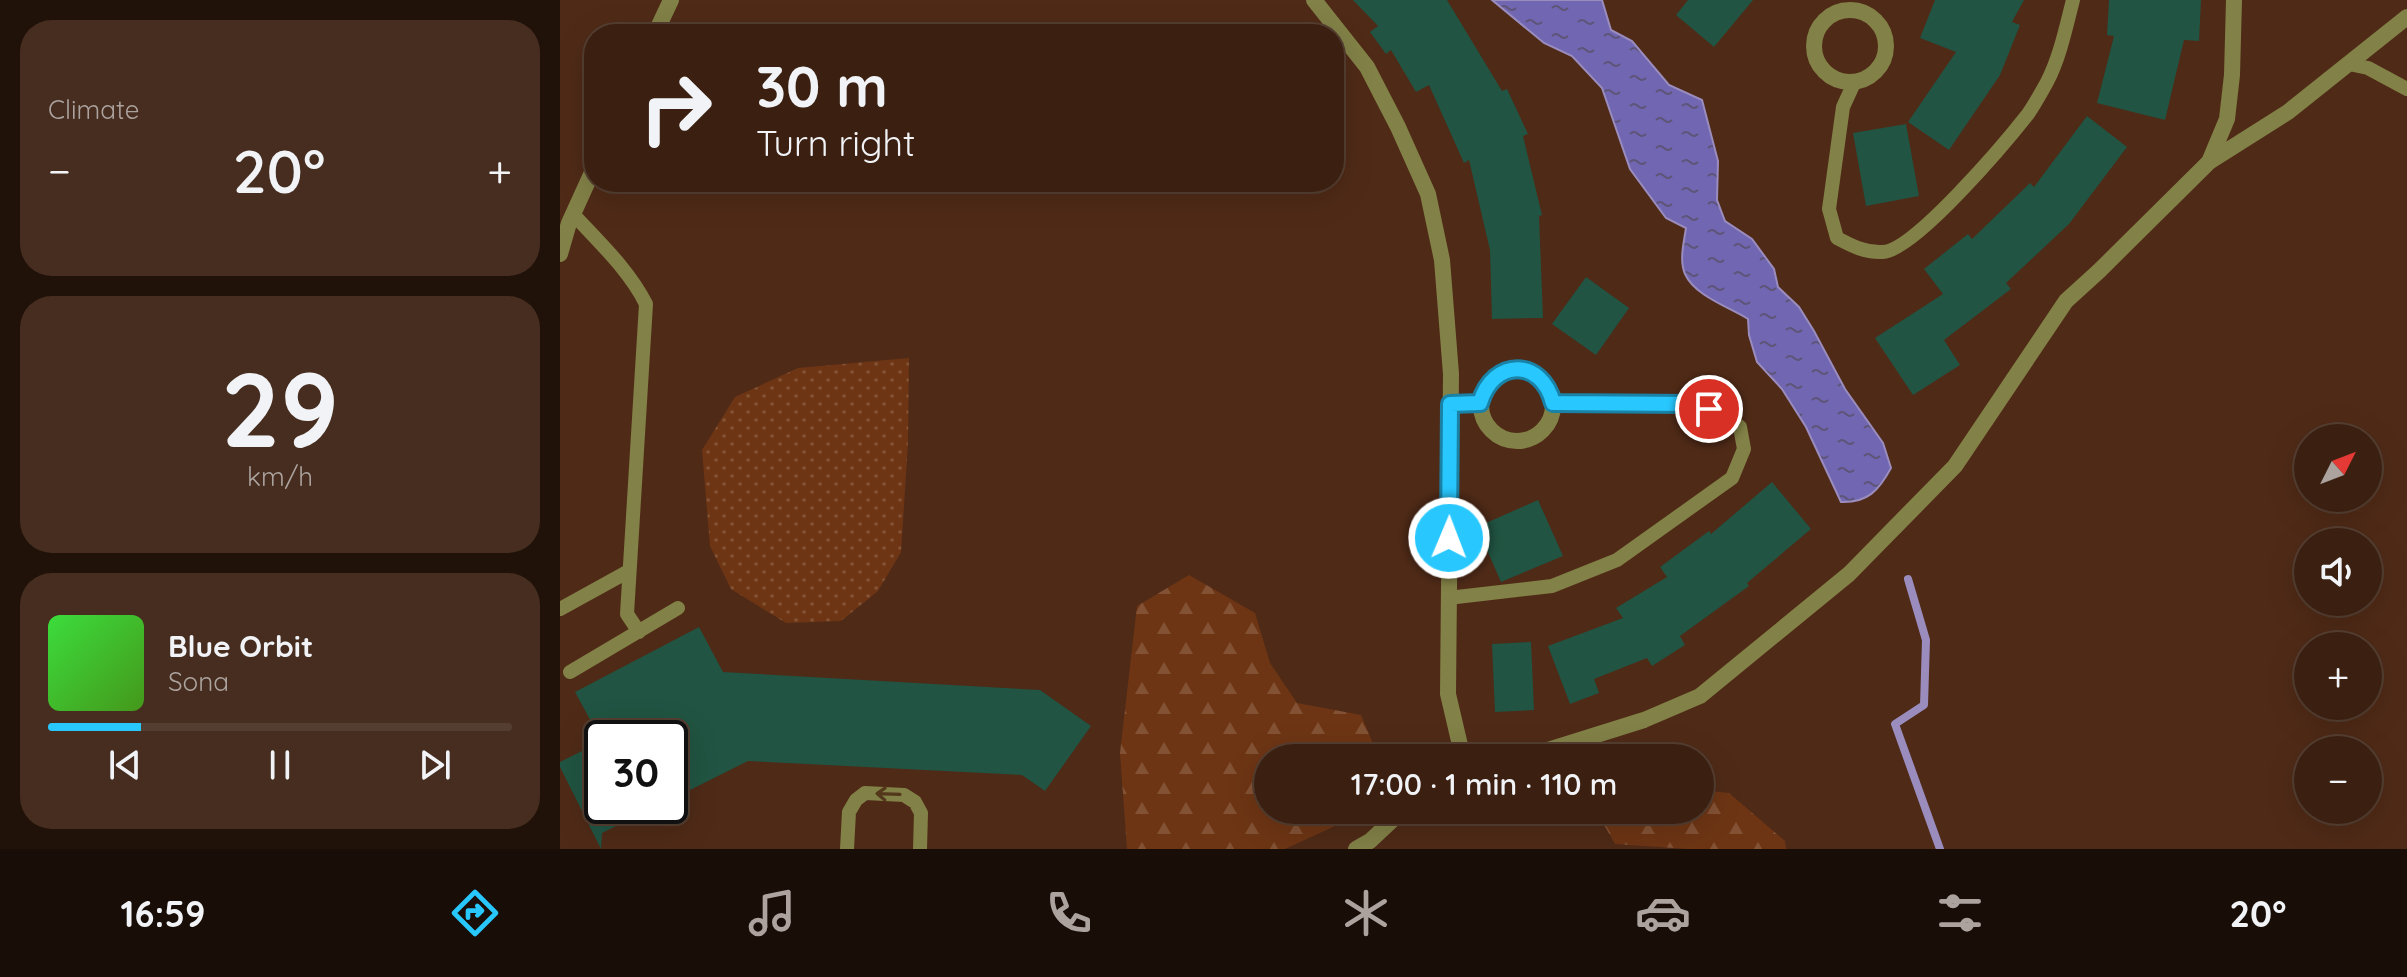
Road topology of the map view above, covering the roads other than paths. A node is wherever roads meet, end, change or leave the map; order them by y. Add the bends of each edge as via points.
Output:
1 (671, 0) edge
2 (1314, 0) edge
3 (2073, 0) edge
4 (2234, 0) edge
5 (1852, 5) edge
6 (2407, 17) edge
7 (660, 24) edge
8 (1333, 24) edge
9 (1344, 38) edge
10 (2349, 64) junction
11 (1854, 83) junction
12 (2407, 89) edge
13 (2209, 162) junction
14 (584, 190) edge
15 (573, 214) junction
16 (560, 254) edge
17 (1480, 403) junction
18 (1553, 403) junction
19 (1450, 404) junction
20 (629, 571) junction
21 (1448, 598) junction
22 (678, 608) dead end
23 (560, 609) edge
24 (639, 632) junction
25 (570, 672) dead end
26 (1460, 744) edge
27 (1567, 744) edge
28 (1388, 824) edge
29 (847, 849) edge
30 (920, 849) edge
31 (1356, 849) edge

1 - 7 street
2 - 8 street
3 - 11 lane via 2049,79 2029,113 1949,205 1916,236 1886,253 1857,250 1837,238 1829,209 1843,107
4 - 13 street via 2227,119
5 - 11 street via 1875,20 1886,45 1878,69
5 - 11 street via 1823,22 1814,45 1821,69
6 - 10 street
9 - 19 street via 1367,67 1428,194 1442,260
10 - 12 lane
10 - 13 street via 2288,112
13 - 27 street via 2066,301 1955,466 1838,583 1700,696
14 - 15 street
15 - 16 street
15 - 20 lane via 624,270 646,304
17 - 18 street via 1491,379 1514,369 1543,381
17 - 18 street via 1497,436 1520,442 1543,431
17 - 19 street
18 - 21 lane via 1693,404 1724,414 1740,427 1744,449 1732,478 1617,560 1552,586
19 - 21 street
20 - 23 lane
20 - 24 lane via 627,614
21 - 26 street via 1448,694
22 - 24 lane
24 - 25 lane
28 - 31 street
30 -> 29 lane via 921,813 915,802 904,795 865,793 849,812

